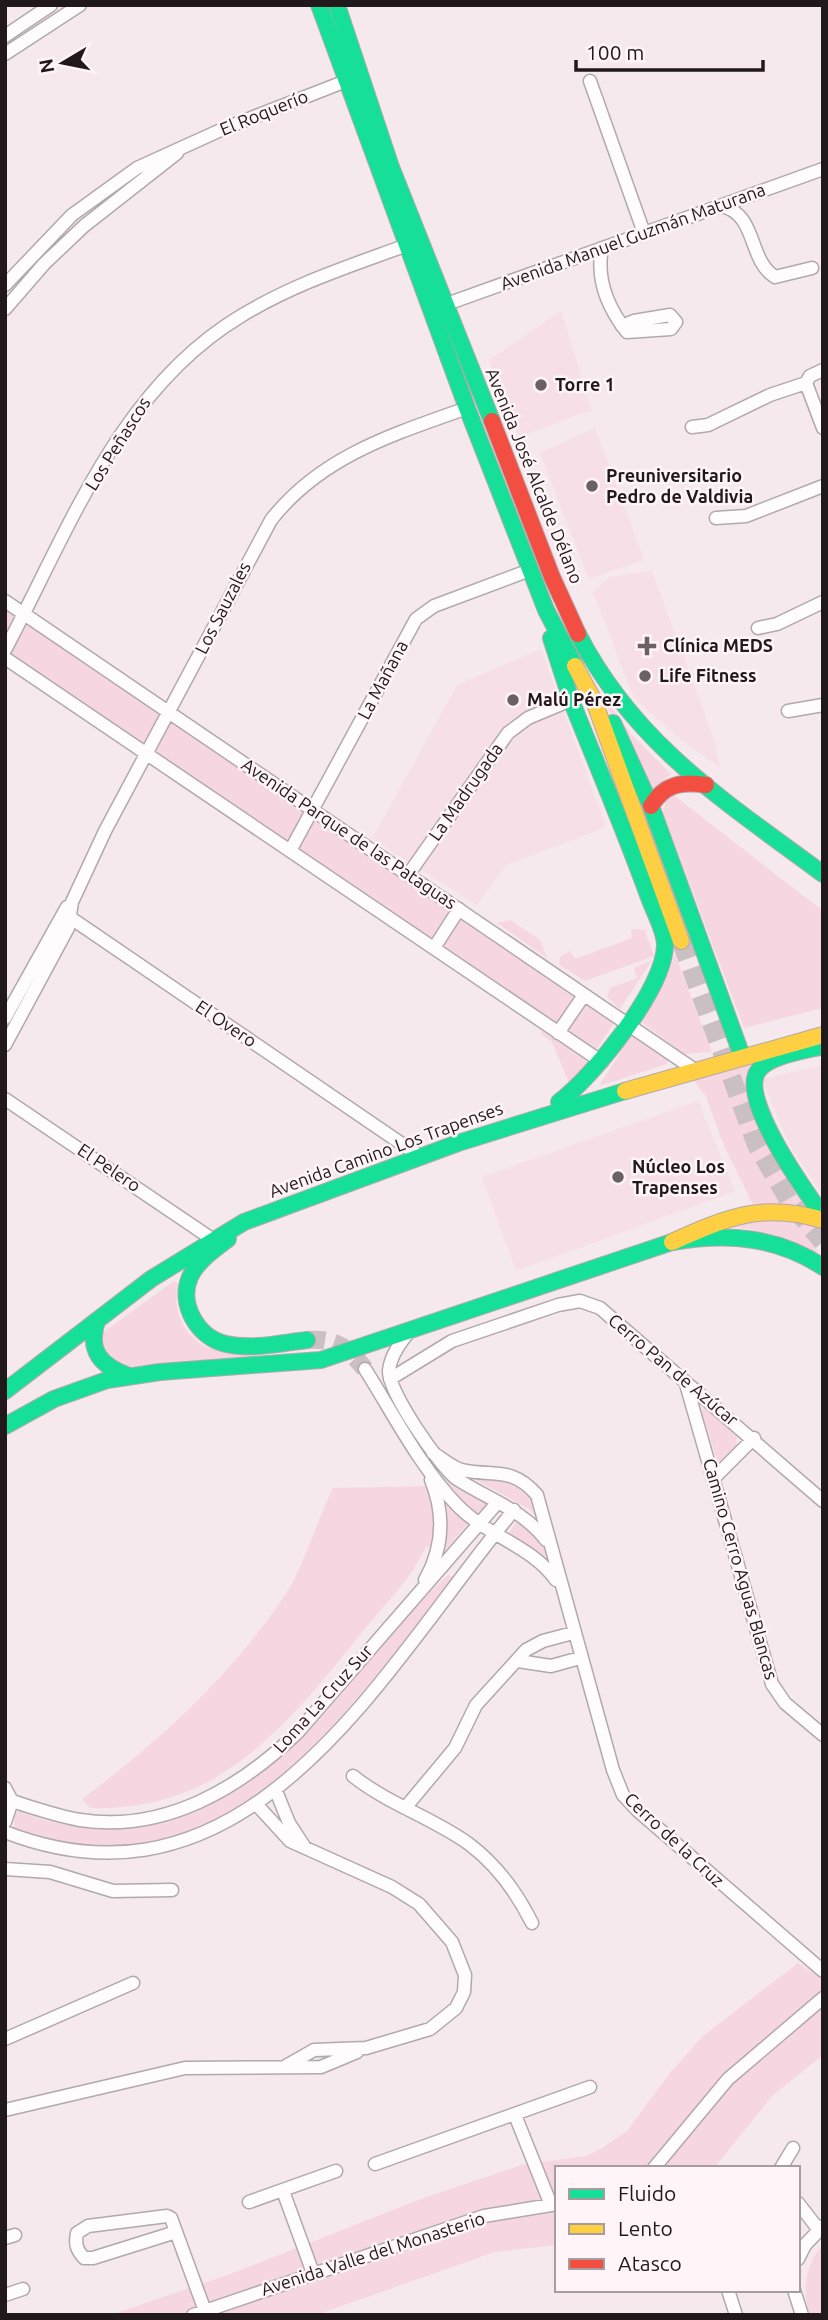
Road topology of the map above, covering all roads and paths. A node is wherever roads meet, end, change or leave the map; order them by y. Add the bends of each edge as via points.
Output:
1 (51, 5) edge
2 (80, 5) edge
3 (319, 5) edge
4 (337, 5) edge
5 (5, 36) edge
6 (5, 54) edge
7 (590, 80) dead end
8 (346, 81) junction
9 (182, 148) junction
10 (823, 169) edge
11 (757, 193) junction
12 (721, 206) junction
13 (747, 224) junction
14 (645, 233) junction
15 (51, 235) junction
16 (407, 245) junction
17 (62, 246) junction
18 (602, 248) junction
19 (576, 258) junction
20 (812, 268) dead end
21 (600, 277) junction
22 (5, 285) edge
23 (444, 306) junction
24 (5, 309) edge
25 (622, 326) dead end
26 (823, 370) edge
27 (806, 383) junction
28 (467, 408) junction
29 (822, 422) edge
30 (692, 427) dead end
31 (823, 486) edge
32 (716, 518) dead end
33 (530, 570) junction
34 (5, 601) edge
35 (823, 602) edge
36 (546, 610) junction
37 (24, 614) junction
38 (758, 628) dead end
39 (5, 650) edge
40 (5, 658) edge
41 (571, 700) junction
42 (594, 701) junction
43 (823, 705) edge
44 (788, 711) dead end
45 (169, 712) junction
46 (147, 754) junction
47 (706, 786) junction
48 (651, 806) junction
49 (313, 810) junction
50 (290, 851) junction
51 (823, 874) edge
52 (408, 875) junction
53 (459, 909) junction
54 (66, 915) junction
55 (681, 942) tunnel mouth
56 (434, 948) junction
57 (584, 995) junction
58 (5, 1018) edge
59 (625, 1023) junction
60 (558, 1033) junction
61 (823, 1035) edge
62 (5, 1045) edge
63 (823, 1045) edge
64 (742, 1056) junction
65 (602, 1062) junction
66 (692, 1068) junction
67 (5, 1099) edge
68 (538, 1115) junction
69 (390, 1136) junction
70 (421, 1157) junction
71 (391, 1168) junction
72 (259, 1216) junction
73 (823, 1218) edge
74 (212, 1239) junction
75 (672, 1242) junction
76 (823, 1267) edge
77 (97, 1321) junction
78 (409, 1331) junction
79 (307, 1340) tunnel mouth
80 (365, 1369) tunnel mouth
81 (130, 1376) junction
82 (390, 1379) junction
83 (686, 1384) junction
84 (5, 1391) edge
85 (5, 1426) edge
86 (754, 1438) junction
87 (433, 1452) junction
88 (426, 1467) junction
89 (713, 1479) junction
90 (823, 1501) edge
91 (498, 1502) junction
92 (514, 1510) junction
93 (480, 1524) junction
94 (494, 1534) junction
95 (550, 1545) junction
96 (561, 1590) junction
97 (419, 1591) junction
98 (573, 1633) junction
99 (580, 1658) junction
100 (519, 1661) junction
101 (823, 1735) edge
102 (353, 1776) dead end
103 (5, 1788) edge
104 (276, 1791) junction
105 (12, 1801) junction
106 (257, 1805) junction
107 (405, 1808) junction
108 (5, 1822) edge
109 (5, 1832) edge
110 (304, 1847) junction
111 (5, 1869) edge
112 (172, 1890) dead end
113 (533, 1923) dead end
114 (823, 1970) edge
115 (133, 1983) dead end
116 (823, 1998) edge
117 (5, 2039) edge
118 (590, 2087) dead end
119 (5, 2110) edge
120 (515, 2115) junction
121 (793, 2148) dead end
122 (375, 2164) dead end
123 (656, 2166) edge
124 (782, 2166) edge
125 (337, 2171) dead end
126 (283, 2191) junction
127 (249, 2202) dead end
128 (554, 2205) edge
129 (800, 2205) edge
130 (821, 2228) edge
131 (176, 2232) junction
132 (800, 2255) edge
133 (313, 2273) junction
134 (23, 2289) dead end
135 (729, 2292) edge
136 (795, 2292) edge
137 (5, 2295) edge
138 (199, 2313) edge
139 (736, 2315) edge
140 (802, 2315) edge

1 - 5 street
2 - 6 street
3 - 8 main road, Avenida José Alcalde Délano
4 - 23 main road, Avenida José Alcalde Délano
7 - 14 street
8 - 9 street, El Roquerío
8 - 16 main road, Avenida José Alcalde Délano
9 - 15 street, El Roquerío via 126,175
9 - 17 street, El Roquerío
10 - 11 street, Avenida Manuel Guzmán Maturana
11 - 12 street, Avenida Manuel Guzmán Maturana
11 - 13 street
12 - 13 street via 735,211
12 - 14 street, Avenida Manuel Guzmán Maturana
13 - 20 street via 763,270 775,277
14 - 18 street, Avenida Manuel Guzmán Maturana
15 - 17 street
15 - 22 street, El Roquerío
16 - 28 main road, Avenida José Alcalde Délano
16 - 37 street, Los Peñascos via 278,295 223,327 178,363 150,392 111,449
17 - 24 street, El Roquerío
18 - 19 street, Avenida Manuel Guzmán Maturana
18 - 21 street
19 - 21 street
19 - 23 street, Avenida Manuel Guzmán Maturana
21 - 25 street
23 - 47 main road, Avenida José Alcalde Délano via 545,560 586,649 641,729
26 - 27 street
27 - 29 street
27 - 30 street via 708,425
28 - 33 main road, Avenida José Alcalde Délano
28 - 45 street, Los Sauzales via 360,448 325,467 297,490 261,536
31 - 32 street via 746,516
33 - 36 main road, Avenida José Alcalde Délano
33 - 49 street, La Mañana via 428,609 416,619
34 - 37 street, Avenida Parque de las Pataguas
35 - 38 street
36 - 41 main road
36 - 42 main road, Avenida José Alcalde Délano
37 - 39 street, Los Peñascos
37 - 45 street, Avenida Parque de las Pataguas
40 - 46 street
41 - 52 street, La Madrugada via 528,718 508,733
41 - 59 main road via 665,943 662,968
42 - 48 main road via 618,731
42 - 55 main road, Avenida José Alcalde Délano
43 - 44 street
45 - 46 street, Los Sauzales
45 - 49 street, Avenida Parque de las Pataguas
46 - 50 street
46 - 54 street, Los Sauzales
47 - 48 main road via 672,783
47 - 51 main road, Avenida José Alcalde Délano
48 - 64 main road
49 - 50 street, La Mañana
49 - 52 street, Avenida Parque de las Pataguas
50 - 56 street
52 - 53 street, Avenida Parque de las Pataguas
53 - 56 street
53 - 57 street, Avenida Parque de las Pataguas
54 - 58 street, Los Sauzales
54 - 62 street, Los Sauzales via 68,928
54 - 69 street, El Overo
56 - 60 street
57 - 59 street, Avenida Parque de las Pataguas
57 - 60 street
59 - 65 main road
59 - 66 street, Avenida Parque de las Pataguas
60 - 65 street
61 - 64 main road, Avenida Camino Los Trapenses
63 - 73 main road via 766,1063 753,1081 776,1143
64 - 66 main road, Avenida Camino Los Trapenses
65 - 68 main road via 578,1090
66 - 68 main road, Avenida Camino Los Trapenses
67 - 74 street, El Pelero
68 - 70 main road, Avenida Camino Los Trapenses
69 - 70 street, El Overo
69 - 71 street via 397,1149
70 - 71 main road, Avenida Camino Los Trapenses
71 - 72 main road, Avenida Camino Los Trapenses
72 - 74 main road, Avenida Camino Los Trapenses
72 - 79 main road via 212,1252 192,1274 187,1294 191,1315 205,1334 226,1344
73 - 75 main road via 786,1209 753,1210
74 - 77 main road, Avenida Camino Los Trapenses
75 - 76 main road via 747,1237 791,1248
75 - 78 main road
77 - 81 main road via 94,1355 105,1366
77 - 84 main road, Avenida Camino Los Trapenses
78 - 81 main road via 321,1360 290,1365
78 - 82 street via 391,1360
80 - 88 street, Cerro de la Cruz
81 - 85 main road via 71,1392
82 - 83 street, Cerro Pan de Azúcar via 452,1341 580,1301 600,1308
82 - 87 street
83 - 86 street, Cerro Pan de Azúcar
83 - 89 street, Camino Cerro Aguas Blancas
86 - 89 street
86 - 90 street, Cerro Pan de Azúcar
87 - 91 street via 456,1478
87 - 95 street, Cerro de la Cruz via 457,1468 523,1480 537,1495
88 - 93 street, Cerro de la Cruz via 460,1508
88 - 97 street, Loma La Cruz Sur via 441,1512 441,1539
89 - 101 street, Camino Cerro Aguas Blancas via 772,1684 785,1703
91 - 92 street
91 - 93 street, Loma La Cruz Sur
92 - 94 street, Loma La Cruz Sur
92 - 95 street
93 - 94 street, Cerro de la Cruz
93 - 97 street, Loma La Cruz Sur
94 - 96 street, Cerro de la Cruz via 540,1562
94 - 104 street, Loma La Cruz Sur via 332,1739
95 - 96 street, Cerro de la Cruz
96 - 98 street, Cerro de la Cruz
97 - 105 street, Loma La Cruz Sur via 298,1732 263,1763 208,1799 149,1818 108,1822 77,1819
98 - 99 street, Cerro de la Cruz
98 - 100 street via 543,1641
99 - 100 street via 551,1666
99 - 114 street, Cerro de la Cruz via 615,1778 630,1803
100 - 107 street via 477,1705 456,1748
102 - 107 street
103 - 105 street
104 - 106 street, Loma La Cruz Sur
104 - 110 street
105 - 108 street
106 - 109 street, Loma La Cruz Sur via 196,1835 139,1851 70,1849
106 - 110 street via 283,1835
107 - 113 street via 481,1853 510,1885
110 - 119 street via 392,1887 419,1904 443,1929 463,1966 464,1992 443,2021 321,2067 185,2068
111 - 112 street via 50,1872 113,1891
115 - 117 street
116 - 123 street via 728,2079
118 - 120 street
120 - 122 street
120 - 128 street
121 - 124 street
125 - 126 street
126 - 127 street
126 - 133 street
128 - 133 street, Avenida Valle del Monasterio via 484,2216
129 - 130 street
130 - 132 street
131 - 131 street via 93,2258 84,2258 75,2242 77,2233 88,2226 167,2216
131 - 138 street
133 - 138 street, Avenida Valle del Monasterio
134 - 137 street
135 - 139 street
136 - 140 street

